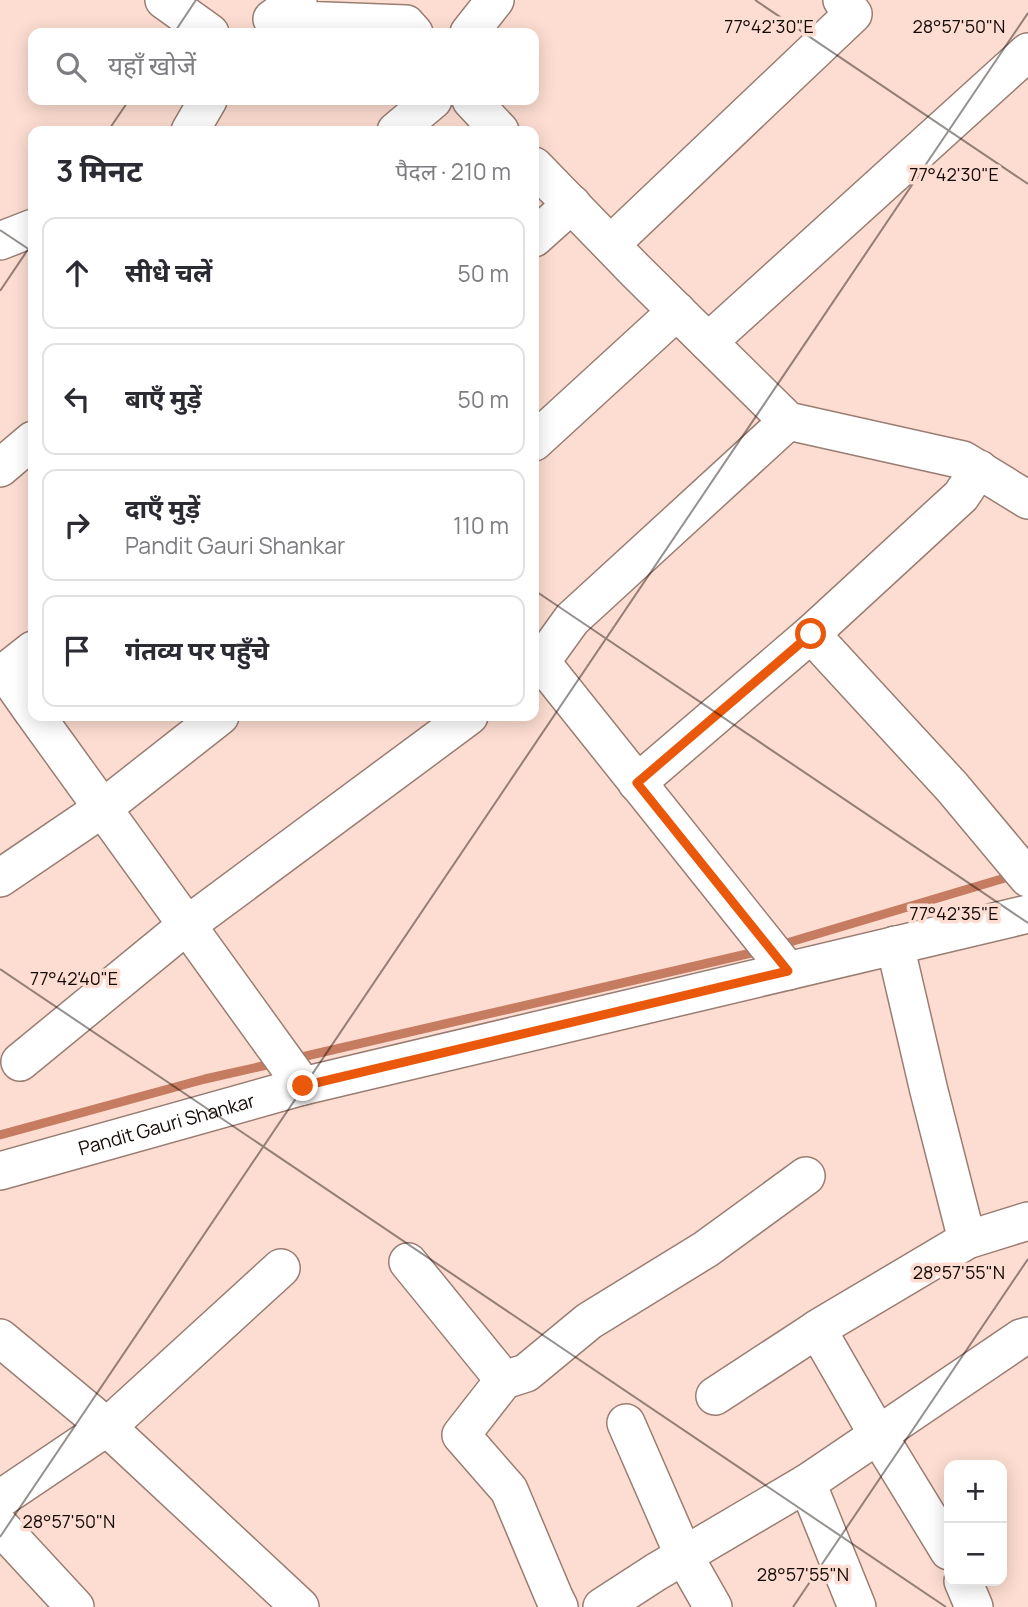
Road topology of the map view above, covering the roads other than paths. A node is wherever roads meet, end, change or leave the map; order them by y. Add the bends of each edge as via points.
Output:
1 (164, 0) edge
2 (495, 0) edge
3 (842, 0) edge
4 (276, 18) edge
5 (203, 28) edge
6 (410, 28) edge
7 (473, 28) edge
8 (1028, 52) edge
9 (205, 105) edge
10 (427, 105) edge
11 (476, 105) edge
12 (193, 126) edge
13 (402, 126) edge
14 (495, 126) edge
15 (539, 171) edge
16 (572, 204) junction
17 (28, 230) edge
18 (539, 234) edge
19 (0, 240) edge
20 (611, 244) junction
21 (677, 311) junction
22 (708, 342) junction
23 (788, 421) junction
24 (539, 437) edge
25 (28, 444) edge
26 (0, 468) edge
27 (979, 469) junction
28 (1028, 500) edge
29 (811, 634) junction
30 (28, 654) edge
31 (539, 658) edge
32 (539, 665) edge
33 (2, 674) edge
34 (28, 706) edge
35 (40, 721) edge
36 (214, 721) edge
37 (462, 721) edge
38 (637, 783) junction
39 (103, 808) junction
40 (0, 878) edge
41 (1028, 878) edge
42 (1028, 914) edge
43 (187, 925) junction
44 (895, 945) junction
45 (788, 971) junction
46 (20, 1062) dead end
47 (303, 1086) junction
48 (0, 1171) edge
49 (806, 1176) dead end
50 (1028, 1221) edge
51 (967, 1240) junction
52 (408, 1262) dead end
53 (281, 1268) dead end
54 (817, 1329) junction
55 (1028, 1336) edge
56 (0, 1338) edge
57 (504, 1380) junction
58 (715, 1396) dead end
59 (626, 1423) dead end
60 (107, 1427) junction
61 (878, 1435) junction
62 (807, 1483) junction
63 (0, 1499) edge
64 (0, 1526) edge
65 (944, 1543) edge
66 (684, 1556) junction
67 (965, 1586) edge
68 (75, 1607) edge
69 (300, 1607) edge
70 (559, 1607) edge
71 (602, 1607) edge
72 (713, 1607) edge
73 (857, 1607) edge
74 (974, 1607) edge

1 - 5 street
2 - 7 street
3 - 20 street via 853,14
4 - 6 street via 405,23
8 - 22 street
9 - 12 street
10 - 13 street
11 - 14 street
15 - 16 street
16 - 18 street
16 - 20 street
17 - 19 street
20 - 21 street
21 - 22 street
21 - 24 street
22 - 23 street
23 - 27 street via 963,460
23 - 31 street via 572,619
25 - 26 street
27 - 28 street
27 - 29 street via 961,496
29 - 38 street
29 - 41 street via 952,787
30 - 33 street
32 - 38 street
33 - 34 street
35 - 39 street
36 - 39 street
37 - 43 street
38 - 45 street
39 - 40 street
39 - 43 street
42 - 44 street, Pandit Gauri Shankar
43 - 46 street
43 - 47 street
44 - 45 street, Pandit Gauri Shankar
44 - 51 street
45 - 47 street, Pandit Gauri Shankar
47 - 48 street, Pandit Gauri Shankar
49 - 57 street via 706,1249 589,1321 526,1373
50 - 51 street
51 - 54 street
52 - 57 street
53 - 60 street
54 - 58 street
54 - 61 street
55 - 61 street
56 - 60 street
57 - 70 street via 461,1435 509,1490
59 - 66 street
60 - 63 street
60 - 69 street
61 - 62 street
61 - 65 street
62 - 66 street
62 - 73 street
64 - 68 street
66 - 71 street
66 - 72 street
67 - 74 street

